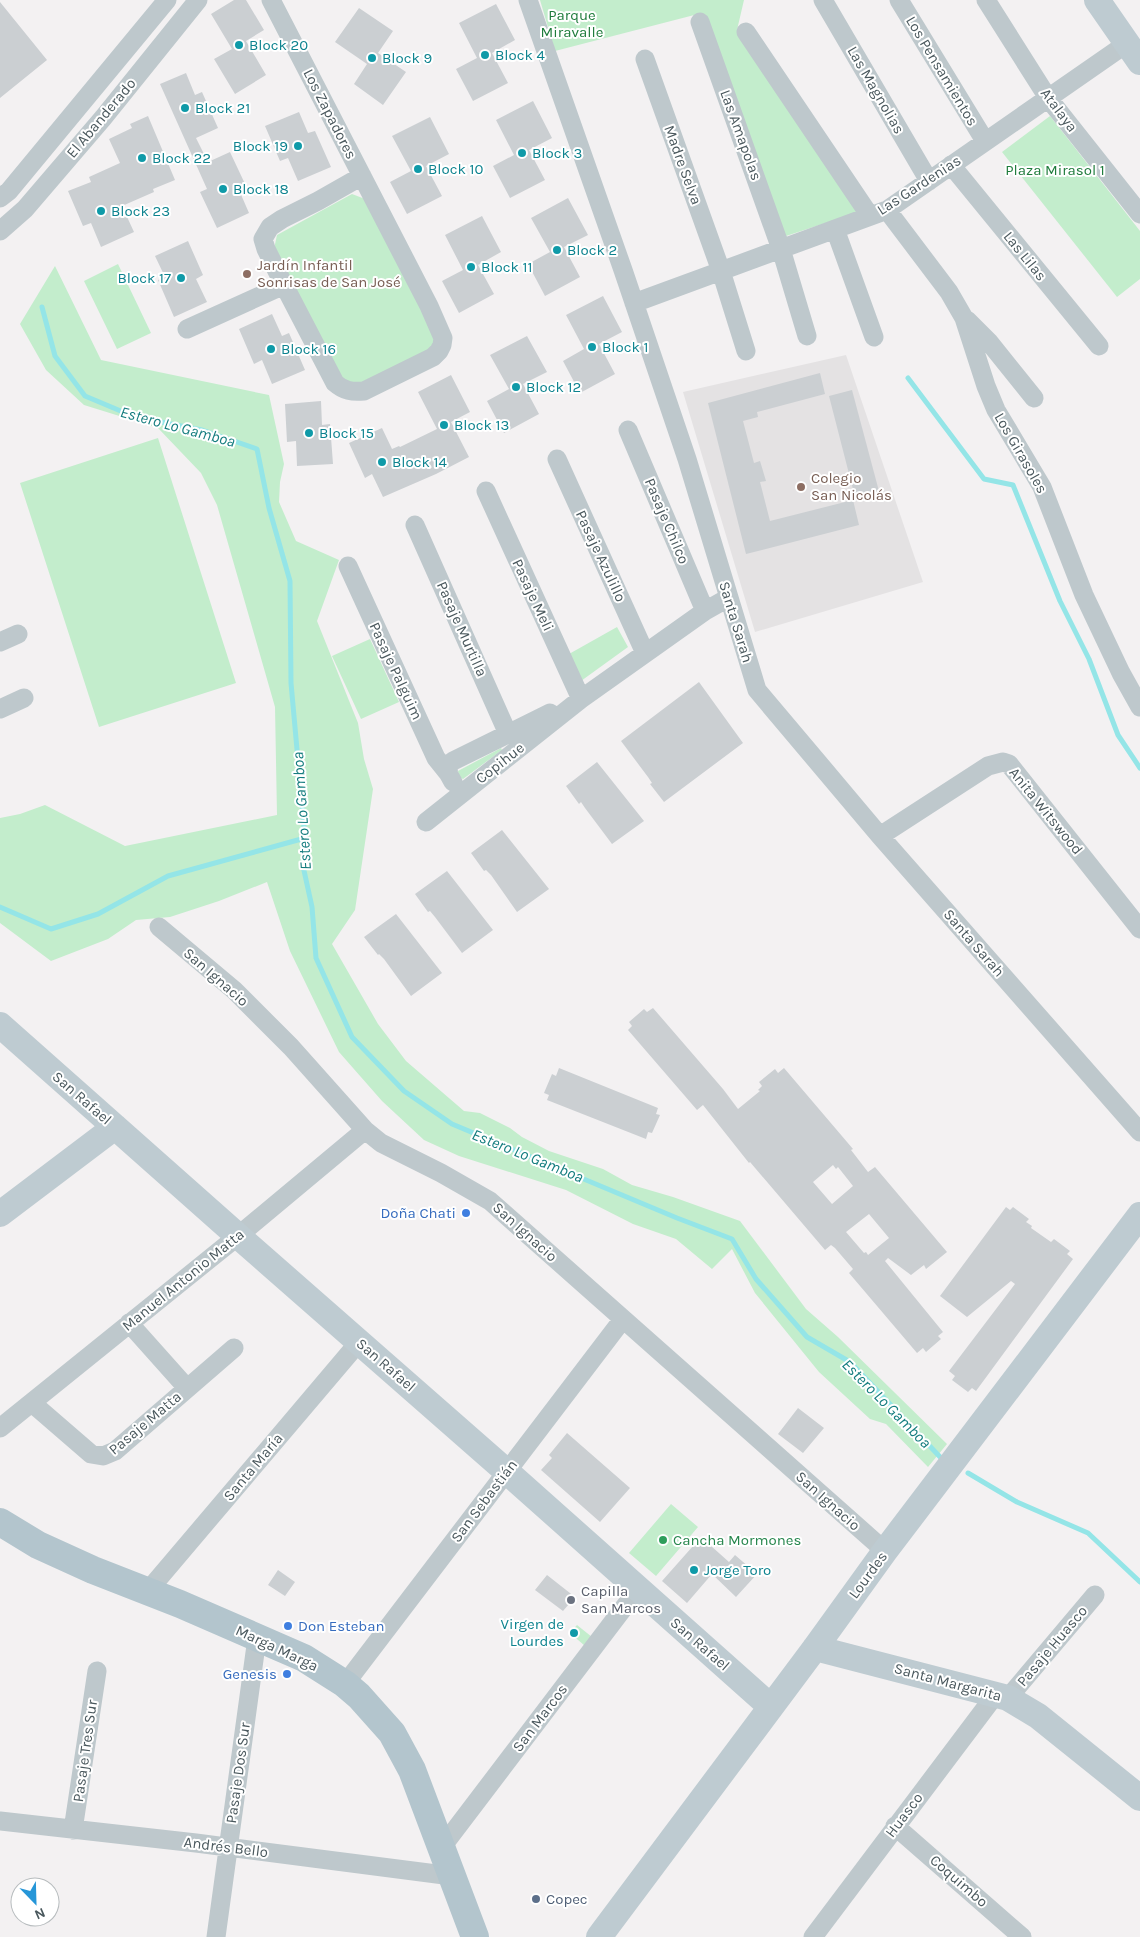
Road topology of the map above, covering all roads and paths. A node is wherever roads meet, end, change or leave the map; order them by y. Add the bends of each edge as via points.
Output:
1 (167, 0) edge
2 (198, 0) edge
3 (271, 0) edge
4 (528, 0) edge
5 (823, 0) edge
6 (899, 0) edge
7 (986, 0) edge
8 (1105, 2) edge
9 (700, 22) dead end
10 (746, 32) dead end
11 (1133, 53) edge
12 (645, 59) dead end
13 (1048, 98) junction
14 (986, 141) junction
15 (951, 165) junction
16 (362, 176) junction
17 (929, 181) junction
18 (0, 198) edge
19 (878, 213) junction
20 (1140, 214) edge
21 (835, 229) junction
22 (0, 231) edge
23 (781, 249) junction
24 (721, 271) junction
25 (284, 286) junction
26 (634, 303) junction
27 (964, 318) junction
28 (187, 329) dead end
29 (807, 336) dead end
30 (874, 337) dead end
31 (1099, 346) dead end
32 (746, 351) dead end
33 (1034, 398) dead end
34 (628, 430) dead end
35 (557, 459) dead end
36 (486, 491) dead end
37 (415, 525) dead end
38 (348, 566) dead end
39 (728, 598) junction
40 (705, 611) junction
41 (18, 634) dead end
42 (0, 642) edge
43 (645, 653) junction
44 (24, 698) dead end
45 (581, 699) junction
46 (1140, 707) edge
47 (0, 709) edge
48 (508, 734) junction
49 (448, 773) junction
50 (470, 786) junction
51 (426, 822) dead end
52 (880, 836) junction
53 (159, 927) dead end
54 (1140, 929) edge
55 (0, 1025) edge
56 (115, 1127) junction
57 (365, 1130) junction
58 (1140, 1132) edge
59 (0, 1214) edge
60 (1140, 1215) edge
61 (238, 1236) junction
62 (622, 1319) junction
63 (128, 1324) junction
64 (359, 1342) junction
65 (234, 1348) dead end
66 (187, 1388) junction
67 (32, 1403) junction
68 (0, 1428) edge
69 (506, 1471) junction
70 (0, 1522) edge
71 (885, 1552) junction
72 (638, 1589) junction
73 (147, 1592) junction
74 (1096, 1595) dead end
75 (257, 1638) junction
76 (815, 1648) junction
77 (97, 1671) dead end
78 (345, 1684) junction
79 (1002, 1696) junction
80 (771, 1707) junction
81 (1140, 1798) edge
82 (0, 1821) edge
83 (896, 1826) junction
84 (73, 1830) junction
85 (442, 1847) junction
86 (228, 1848) junction
87 (452, 1876) junction
88 (216, 1937) edge
89 (475, 1937) edge
90 (599, 1937) edge
91 (813, 1937) edge
92 (1022, 1937) edge

1 - 18 street, El Abanderado
2 - 22 street, El Abanderado via 67,160
3 - 16 street, Los Zapadores
4 - 26 street, Santa Sarah
5 - 17 street, Las Magnolias
6 - 14 street, Los Pensamientos
7 - 13 street, Atalaya
8 - 11 street
9 - 23 street, Las Amapolas
10 - 19 street
11 - 13 street, Las Gardenias
12 - 24 street, Madre Selva
13 - 14 street, Las Gardenias
13 - 20 street, Atalaya
14 - 15 street, Las Gardenias
15 - 17 street, Las Gardenias
15 - 31 street, Las Lilas
16 - 25 street, Los Zapadores via 270,227 263,239
16 - 25 street, Los Zapadores via 442,331 439,351 419,365 364,391 346,391 335,383
17 - 19 street, Las Gardenias
19 - 21 street, Las Gardenias
19 - 27 street, Los Girasoles via 949,292
21 - 23 street, Las Gardenias
21 - 30 street
23 - 24 street, Las Gardenias
23 - 29 street, Las Amapolas
24 - 26 street, Las Gardenias
24 - 32 street, Madre Selva
25 - 28 street
26 - 39 street, Santa Sarah
27 - 33 street via 989,342
27 - 46 street, Los Girasoles via 996,410 1042,487 1084,595
34 - 40 street, Pasaje Chilco
35 - 43 street, Pasaje Azulillo
36 - 45 street, Pasaje Meli
37 - 48 street, Pasaje Murtilla
38 - 49 street, Pasaje Palguim via 436,758
39 - 40 street, Copihue
39 - 52 street, Santa Sarah via 757,690
40 - 43 street, Copihue
41 - 42 street
43 - 45 street, Copihue
44 - 47 street
45 - 48 street, Copihue
45 - 50 street, Copihue
48 - 49 street, Copihue via 453,761 449,764
49 - 50 street, Copihue via 455,785
50 - 51 street
52 - 54 street, Anita Witswood via 988,766 1002,762 1009,764
52 - 58 street, Santa Sarah
53 - 57 street, San Ignacio via 234,990 291,1047
55 - 56 street, San Rafael
56 - 59 street
56 - 61 street, San Rafael
57 - 61 street, Manuel Antonio Matta
57 - 62 street, San Ignacio via 381,1143 441,1172 490,1201
60 - 71 street, Lourdes
61 - 63 street, Manuel Antonio Matta
61 - 64 street, San Rafael
62 - 69 street, San Sebastián
62 - 71 street, San Ignacio
63 - 66 street, Pasaje Matta
63 - 67 street, Manuel Antonio Matta
64 - 69 street, San Rafael
64 - 73 street, Santa María
65 - 66 street, Pasaje Matta
66 - 67 street, Pasaje Matta via 115,1451 103,1456 91,1454
67 - 68 street, Manuel Antonio Matta
69 - 72 street, San Rafael
69 - 78 street, San Sebastián
70 - 73 main road, Marga Marga via 38,1545
71 - 76 street, Lourdes
72 - 80 street, San Rafael
72 - 85 street, San Marcos
73 - 75 main road, Marga Marga
74 - 79 street, Pasaje Huasco
75 - 78 main road, Marga Marga via 304,1658
75 - 86 street, Pasaje Dos Sur
76 - 79 street, Santa Margarita
76 - 80 street, Lourdes
77 - 84 street, Pasaje Tres Sur
78 - 85 main road, Marga Marga via 392,1733 412,1770
79 - 81 street, Santa Margarita via 1038,1716
79 - 83 street, Huasco
80 - 90 street, Lourdes
82 - 84 street, Andrés Bello
83 - 91 street, Huasco
83 - 92 street, Coquimbo
84 - 86 street, Andrés Bello
85 - 87 main road, Marga Marga
86 - 87 street, Andrés Bello
86 - 88 street, Pasaje Dos Sur
87 - 89 main road, Marga Marga

